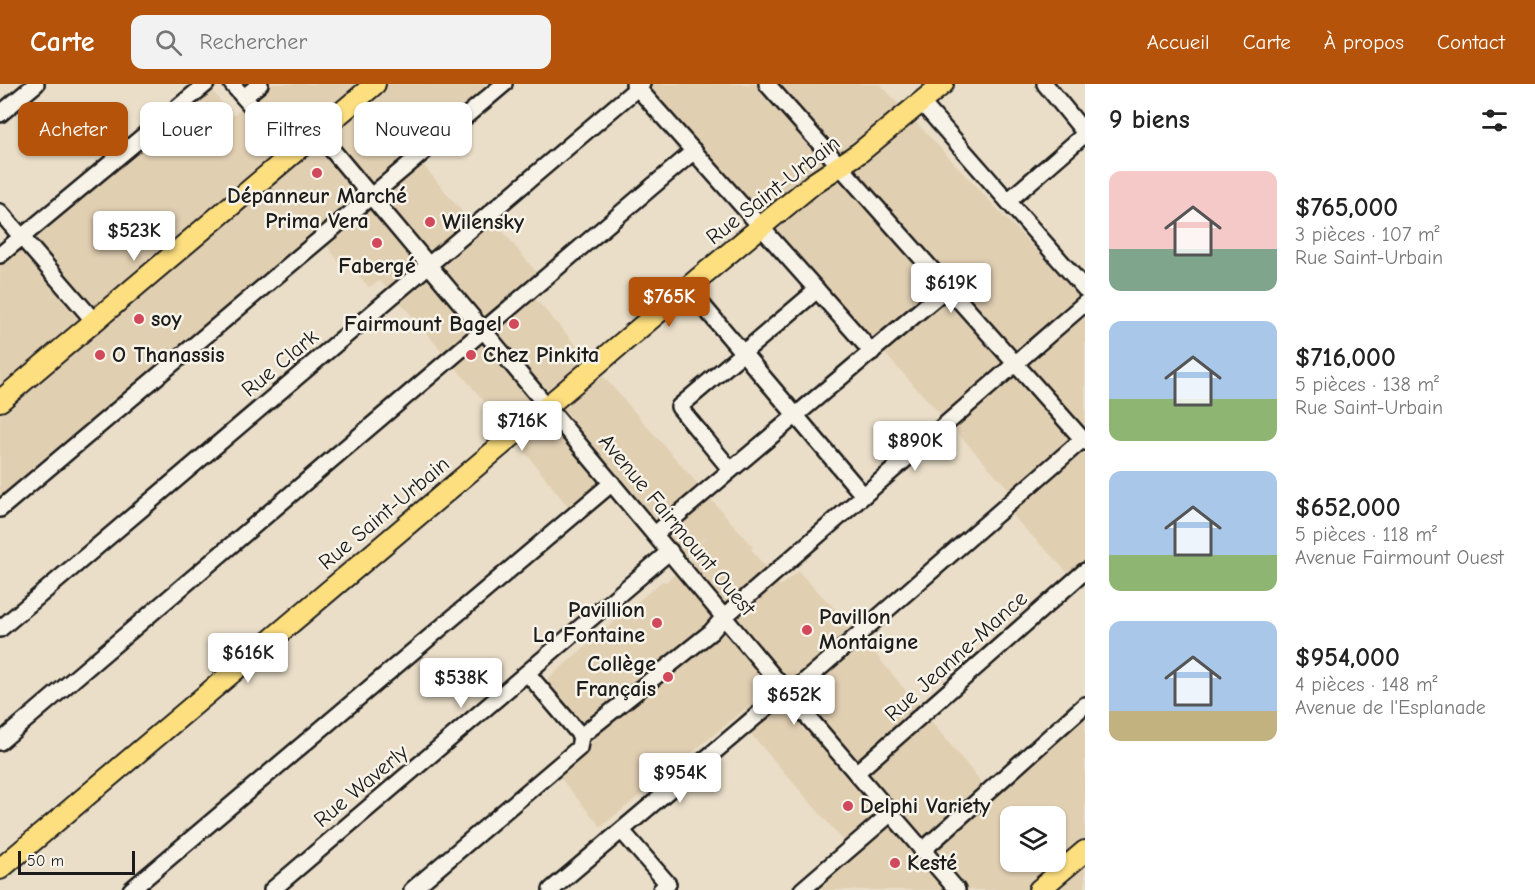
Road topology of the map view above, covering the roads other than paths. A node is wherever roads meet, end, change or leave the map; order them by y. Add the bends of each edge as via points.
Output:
1 (36, 84) edge
2 (206, 84) edge
3 (232, 84) edge
4 (260, 84) edge
5 (375, 84) edge
6 (504, 84) edge
7 (767, 84) edge
8 (1045, 84) edge
9 (638, 85) edge
10 (930, 91) edge
11 (244, 98) junction
12 (248, 102) edge
13 (342, 112) edge
14 (0, 114) edge
15 (1085, 133) edge
16 (694, 152) junction
17 (289, 156) edge
18 (338, 156) edge
19 (841, 165) junction
20 (370, 194) junction
21 (1008, 201) junction
22 (0, 212) edge
23 (761, 227) junction
24 (23, 238) junction
25 (0, 255) edge
26 (430, 265) junction
27 (948, 287) junction
28 (688, 288) junction
29 (1085, 289) edge
30 (818, 290) junction
31 (1085, 303) edge
32 (94, 321) junction
33 (485, 331) junction
34 (872, 352) junction
35 (743, 353) junction
36 (1016, 363) junction
37 (0, 401) edge
38 (547, 406) junction
39 (795, 415) junction
40 (1084, 440) edge
41 (730, 469) junction
42 (612, 483) junction
43 (863, 495) junction
44 (0, 509) edge
45 (655, 534) junction
46 (670, 551) junction
47 (1085, 571) edge
48 (724, 617) junction
49 (0, 629) edge
50 (528, 674) junction
51 (787, 693) junction
52 (1085, 705) edge
53 (581, 736) junction
54 (0, 742) edge
55 (856, 773) junction
56 (890, 814) junction
57 (622, 831) junction
58 (922, 851) junction
59 (1085, 851) edge
60 (0, 869) edge
61 (131, 890) edge
62 (272, 890) edge
63 (412, 890) edge
64 (551, 890) edge
65 (661, 890) edge
66 (802, 890) edge
67 (957, 890) edge
68 (1039, 890) edge

1 - 14 street
2 - 24 street
3 - 11 street
4 - 11 street
5 - 13 main road
6 - 20 street
7 - 19 street
8 - 15 street
9 - 16 street
9 - 26 street, Rue Clark
10 - 19 main road, Rue Saint-Urbain
10 - 21 street
11 - 12 street
15 - 21 street
16 - 23 street
16 - 33 street
17 - 32 main road
18 - 20 street, Avenue Fairmount Ouest
19 - 23 main road, Rue Saint-Urbain
19 - 27 street
20 - 26 street, Avenue Fairmount Ouest
20 - 44 street
21 - 29 street
22 - 24 street
23 - 28 main road, Rue Saint-Urbain
23 - 30 street
24 - 25 street
24 - 32 street
26 - 33 street, Avenue Fairmount Ouest
26 - 49 street, Rue Clark
27 - 34 street
27 - 36 street
28 - 35 street
28 - 38 main road, Rue Saint-Urbain
30 - 34 street
30 - 35 street
31 - 36 street
32 - 37 main road
33 - 38 street, Avenue Fairmount Ouest
33 - 54 street
34 - 39 street
35 - 39 street
35 - 41 street via 679,407
36 - 40 street
36 - 43 street
38 - 42 street, Avenue Fairmount Ouest
38 - 60 main road, Rue Saint-Urbain
39 - 41 street
39 - 43 street
40 - 51 street
41 - 45 street
42 - 45 street, Avenue Fairmount Ouest
42 - 61 street
43 - 48 street
45 - 46 street, Avenue Fairmount Ouest
46 - 48 street, Avenue Fairmount Ouest
46 - 50 street, Rue Waverly
47 - 55 street, Rue Jeanne-Mance
48 - 51 street, Avenue Fairmount Ouest
48 - 53 street via 711,632
50 - 53 street
50 - 62 street, Rue Waverly
51 - 55 street, Avenue Fairmount Ouest
51 - 57 street
52 - 58 street
53 - 63 street via 579,748
55 - 56 street, Avenue Fairmount Ouest
56 - 58 street, Avenue Fairmount Ouest
56 - 66 street
57 - 64 street
57 - 65 street via 668,884
58 - 67 street, Avenue Fairmount Ouest
59 - 68 main road

